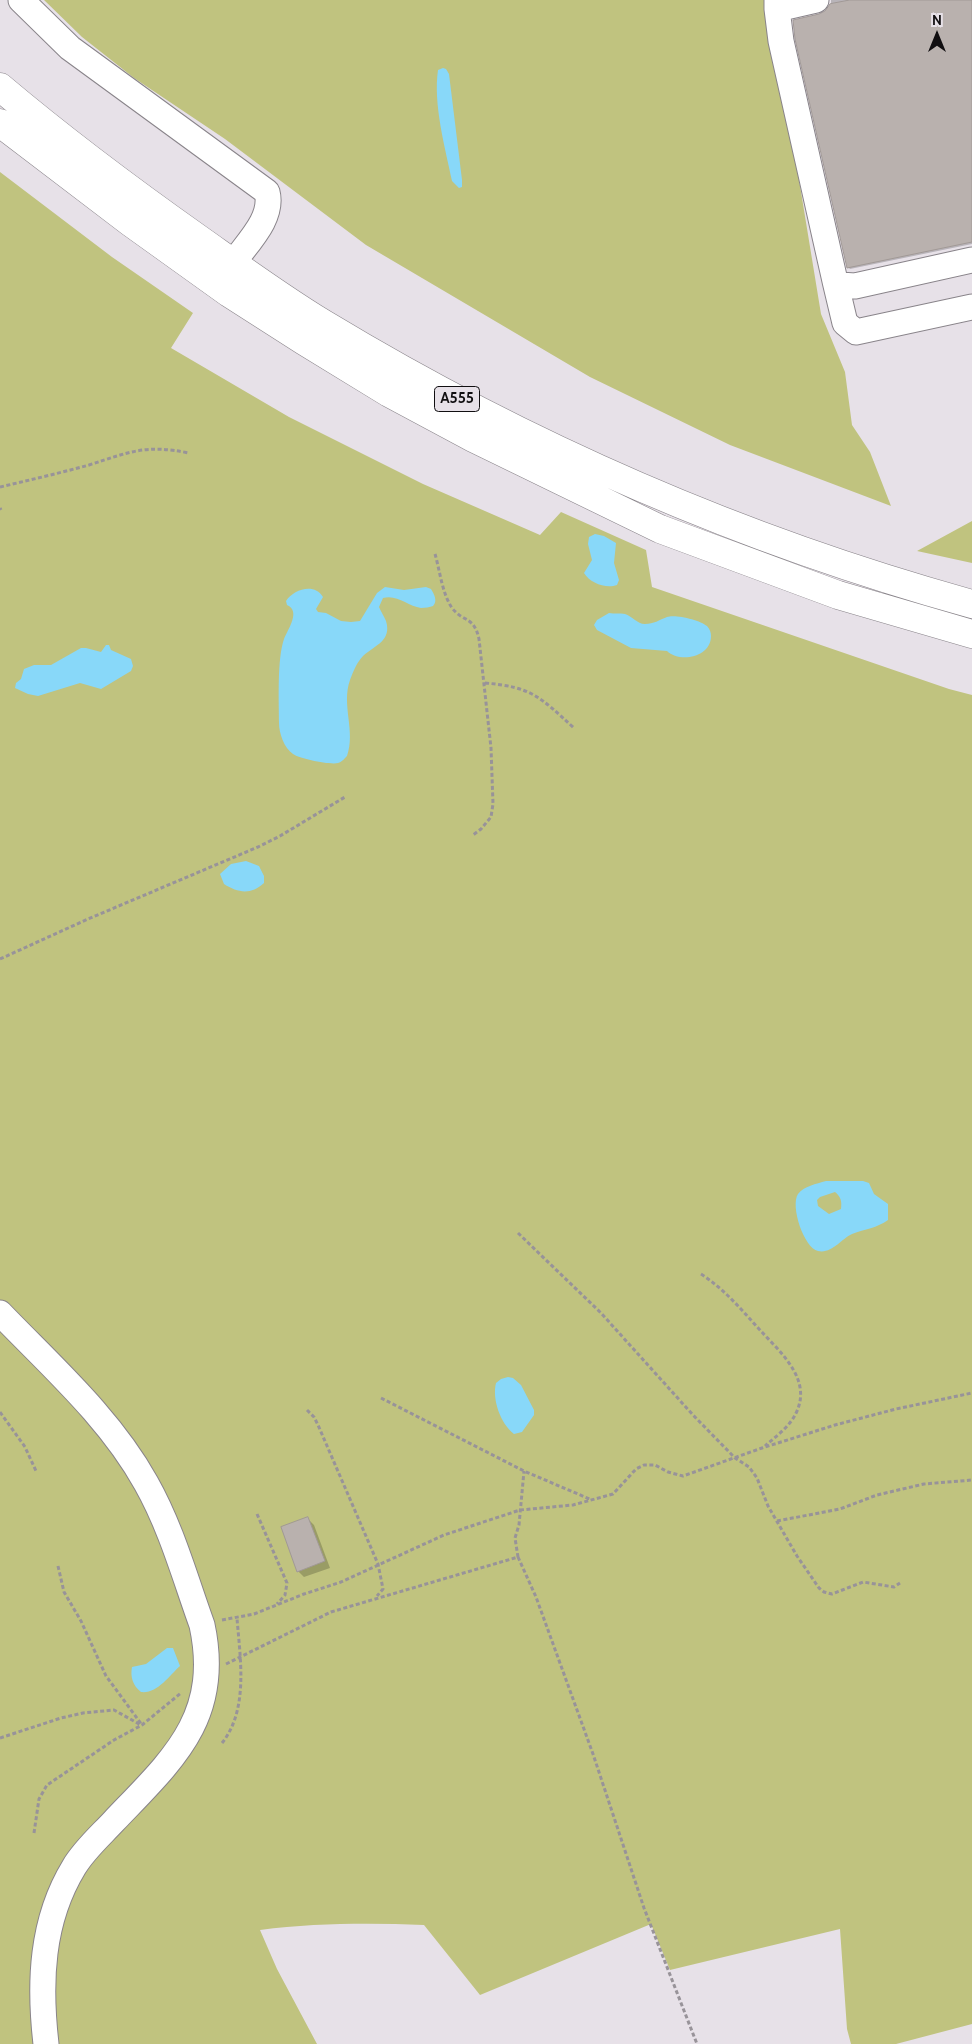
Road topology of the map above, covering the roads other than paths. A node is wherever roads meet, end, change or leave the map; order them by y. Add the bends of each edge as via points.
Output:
1 (21, 0) edge
2 (816, 0) edge
3 (777, 4) edge
4 (0, 87) edge
5 (0, 123) edge
6 (972, 260) edge
7 (233, 263) junction
8 (835, 281) junction
9 (972, 307) edge
10 (972, 604) edge
11 (972, 634) edge
12 (0, 1312) edge
13 (46, 2044) edge

1 - 7 lane via 70,48 267,192 269,202 261,223
2 - 3 lane
3 - 8 lane via 781,41
4 - 7 highway, A555 via 58,136
5 - 11 highway, A555 via 229,293 381,388 473,438 660,529 838,596
6 - 8 lane via 855,286 840,285
7 - 10 highway, A555 via 402,370 576,459 758,534 851,568
8 - 9 lane via 845,323 856,332
12 - 13 lane via 93,1410 134,1462 158,1505 202,1625 206,1645 207,1672 202,1702 189,1735 164,1769 74,1866 56,1901 43,1964 42,2012

